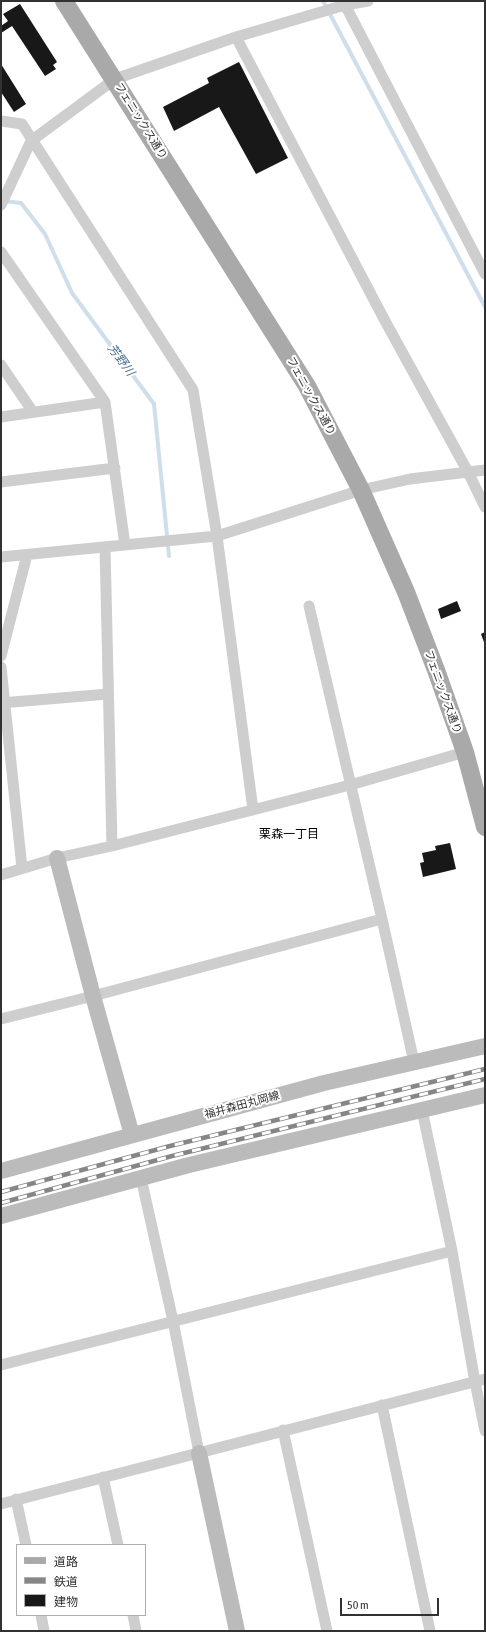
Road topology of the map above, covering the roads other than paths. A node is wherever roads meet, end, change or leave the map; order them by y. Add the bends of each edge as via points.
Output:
1 (64, 1) edge
2 (368, 1) edge
3 (344, 3) edge
4 (236, 37) junction
5 (115, 79) junction
6 (1, 121) edge
7 (31, 141) junction
8 (5, 186) edge
9 (1, 205) edge
10 (1, 252) edge
11 (485, 274) edge
12 (1, 365) edge
13 (105, 402) junction
14 (33, 412) junction
15 (1, 417) edge
16 (115, 468) junction
17 (485, 470) edge
18 (468, 472) junction
19 (1, 482) edge
20 (361, 490) junction
21 (485, 507) edge
22 (217, 536) junction
23 (125, 545) junction
24 (105, 547) junction
25 (27, 555) junction
26 (1, 557) edge
27 (309, 606) dead end
28 (3, 636) edge
29 (1, 656) edge
30 (1, 667) edge
31 (108, 694) junction
32 (3, 703) edge
33 (465, 752) junction
34 (350, 785) junction
35 (481, 797) edge
36 (253, 810) junction
37 (485, 827) edge
38 (112, 846) junction
39 (57, 858) junction
40 (22, 868) junction
41 (1, 875) edge
42 (382, 919) junction
43 (93, 996) junction
44 (1, 1019) edge
45 (485, 1046) edge
46 (414, 1062) junction
47 (485, 1095) edge
48 (422, 1110) junction
49 (132, 1135) junction
50 (1, 1171) edge
51 (141, 1178) junction
52 (1, 1216) edge
53 (452, 1251) junction
54 (173, 1321) junction
55 (1, 1365) edge
56 (480, 1380) edge
57 (382, 1405) junction
58 (283, 1430) junction
59 (485, 1431) edge
60 (199, 1453) junction
61 (103, 1477) junction
62 (16, 1499) junction
63 (1, 1504) edge
64 (26, 1544) edge
65 (118, 1544) edge
66 (41, 1616) edge
67 (133, 1616) edge
68 (44, 1631) edge
69 (136, 1631) edge
70 (237, 1631) edge
71 (328, 1631) edge
72 (430, 1631) edge

1 - 5 main road, フェニックス通り
2 - 3 street
3 - 4 street
3 - 11 street
4 - 5 street
4 - 18 street via 384,319
5 - 7 street
5 - 20 main road, フェニックス通り via 307,386
6 - 7 street via 22,124
7 - 8 street
7 - 22 street via 192,390
8 - 9 street
10 - 13 street
12 - 14 street
13 - 14 street
13 - 16 street
14 - 15 street
16 - 19 street
16 - 23 street
17 - 18 street
18 - 20 street via 410,479
18 - 21 street
20 - 22 street
20 - 33 main road, フェニックス通り via 406,592
22 - 23 street
22 - 36 street
23 - 24 street
24 - 25 street
24 - 31 street
25 - 26 street
25 - 28 street
27 - 34 street
28 - 29 street
30 - 32 street
31 - 32 street
31 - 38 street
32 - 40 street
33 - 34 street
33 - 35 main road, フェニックス通り
34 - 36 street
34 - 42 street
35 - 37 main road, フェニックス通り
36 - 38 street
38 - 39 street
39 - 40 street
39 - 43 main road
40 - 41 street
42 - 43 street
42 - 46 street
43 - 44 street
43 - 49 main road
45 - 46 main road, 福井森田丸岡線
46 - 49 main road, 福井森田丸岡線 via 324,1083
47 - 48 main road
48 - 51 main road
48 - 53 street
49 - 50 main road, 福井森田丸岡線
51 - 52 main road
51 - 54 street
53 - 54 street
53 - 56 street
54 - 55 street
54 - 60 street
56 - 57 street
56 - 59 street
57 - 58 street
57 - 72 street
58 - 60 street
58 - 71 street
60 - 61 street
60 - 70 main road
61 - 62 street
61 - 65 street
62 - 63 street
62 - 64 street
66 - 68 street
67 - 69 street

